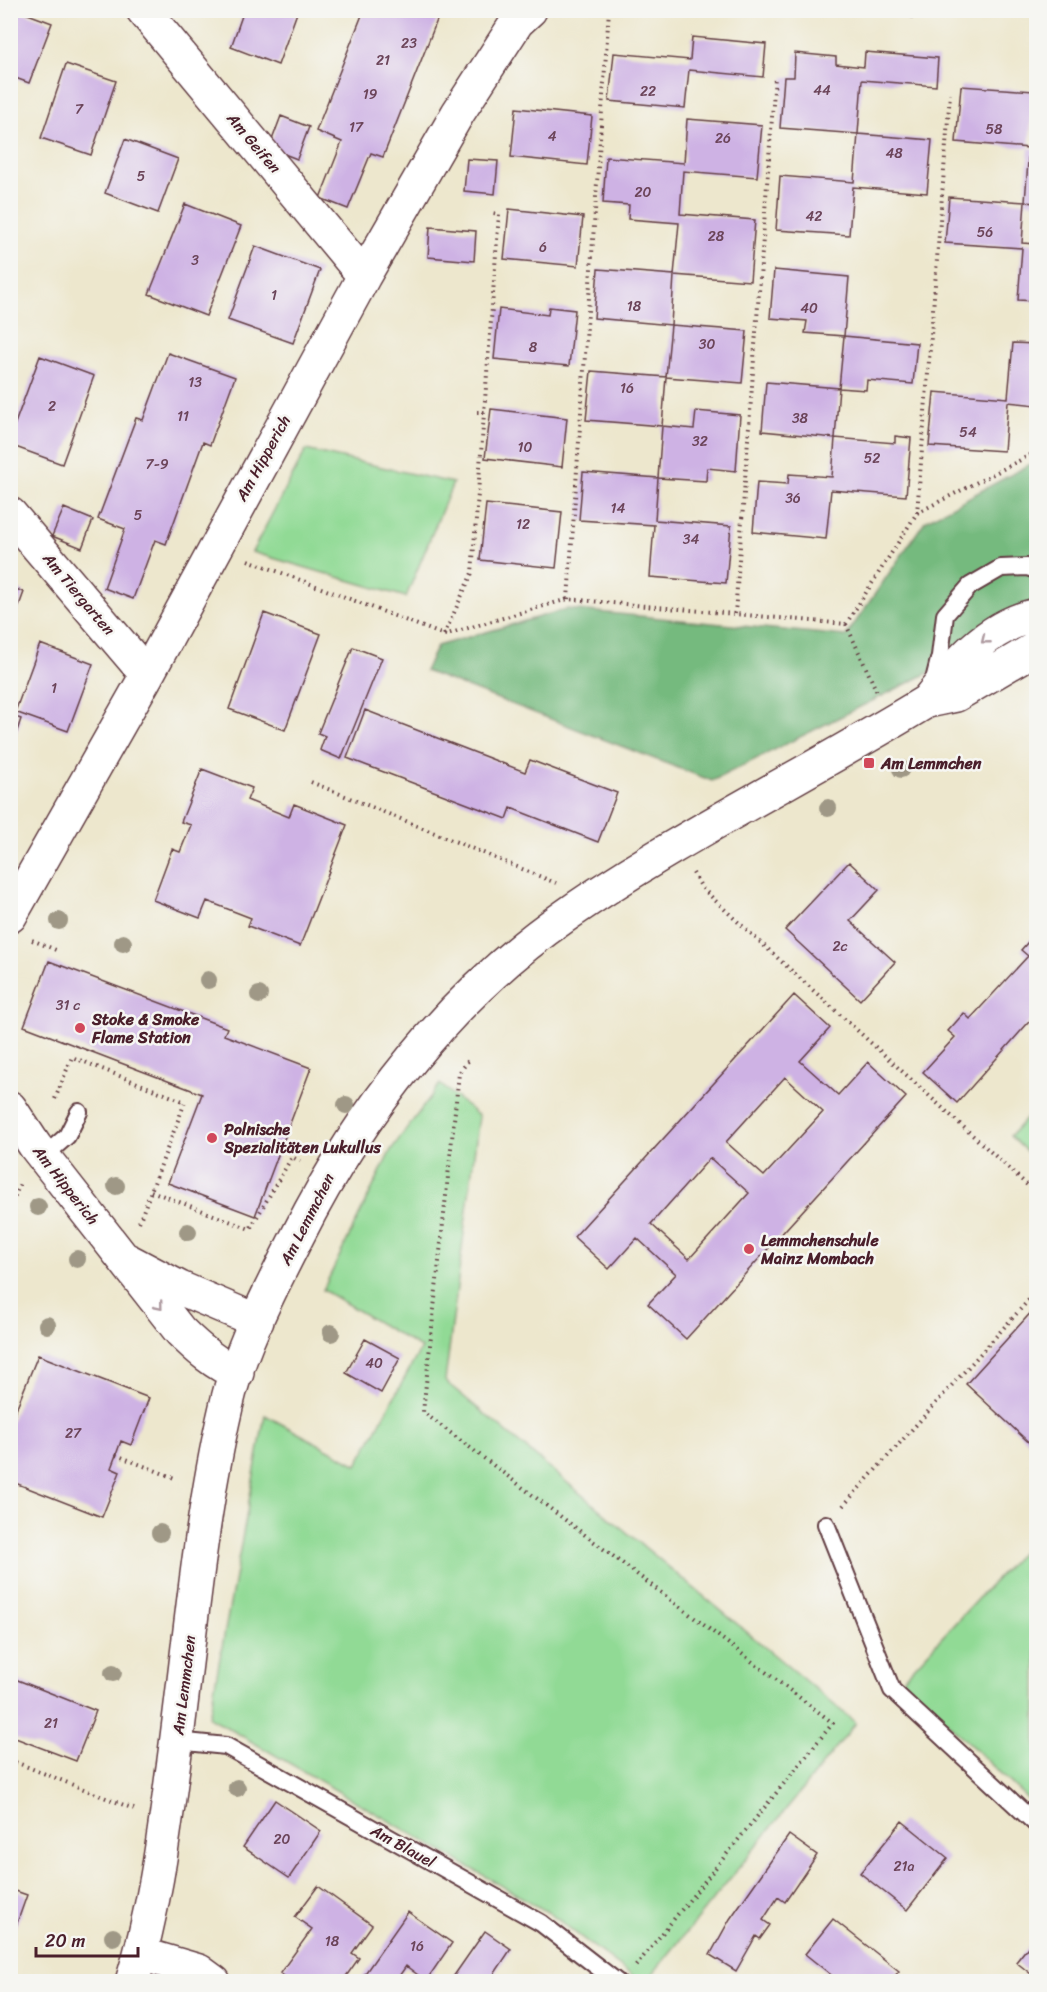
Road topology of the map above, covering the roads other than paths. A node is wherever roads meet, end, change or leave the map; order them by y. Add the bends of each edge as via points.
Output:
1 (143, 10) edge
2 (530, 10) edge
3 (364, 276) junction
4 (10, 514) edge
5 (1036, 570) edge
6 (1036, 615) edge
7 (1036, 648) edge
8 (147, 675) junction
9 (927, 701) junction
10 (10, 916) edge
11 (10, 1108) edge
12 (79, 1112) dead end
13 (33, 1167) junction
14 (125, 1259) junction
15 (257, 1321) junction
16 (237, 1373) junction
17 (826, 1524) road end
18 (177, 1741) junction
19 (1036, 1824) edge
20 (137, 1968) edge
21 (624, 1977) edge
22 (214, 1982) edge

1 - 3 street, Am Geifen
2 - 3 street, Am Hipperich via 517,22 458,113
3 - 8 street, Am Hipperich
4 - 8 street, Am Tiergarten
5 - 9 lane via 1001,568 969,586 945,615 940,656
6 -> 9 street, Am Lemmchen via 996,631 959,661
7 - 9 street, Am Lemmchen via 956,695
8 - 10 street, Am Hipperich
9 - 15 street, Am Lemmchen via 679,843 564,916 476,990 392,1084 339,1158
11 - 13 street, Am Hipperich
12 - 13 lane via 68,1136
13 - 14 street, Am Hipperich
14 - 15 street, Am Hipperich
14 -> 16 street, Am Hipperich via 180,1331 222,1367
15 - 16 street, Am Lemmchen
16 - 18 street, Am Lemmchen via 226,1404 209,1500
17 - 19 lane via 892,1690
18 - 20 street, Am Lemmchen via 164,1842
18 - 21 lane, Am Blauel via 226,1746 541,1923
20 - 22 street via 199,1971

